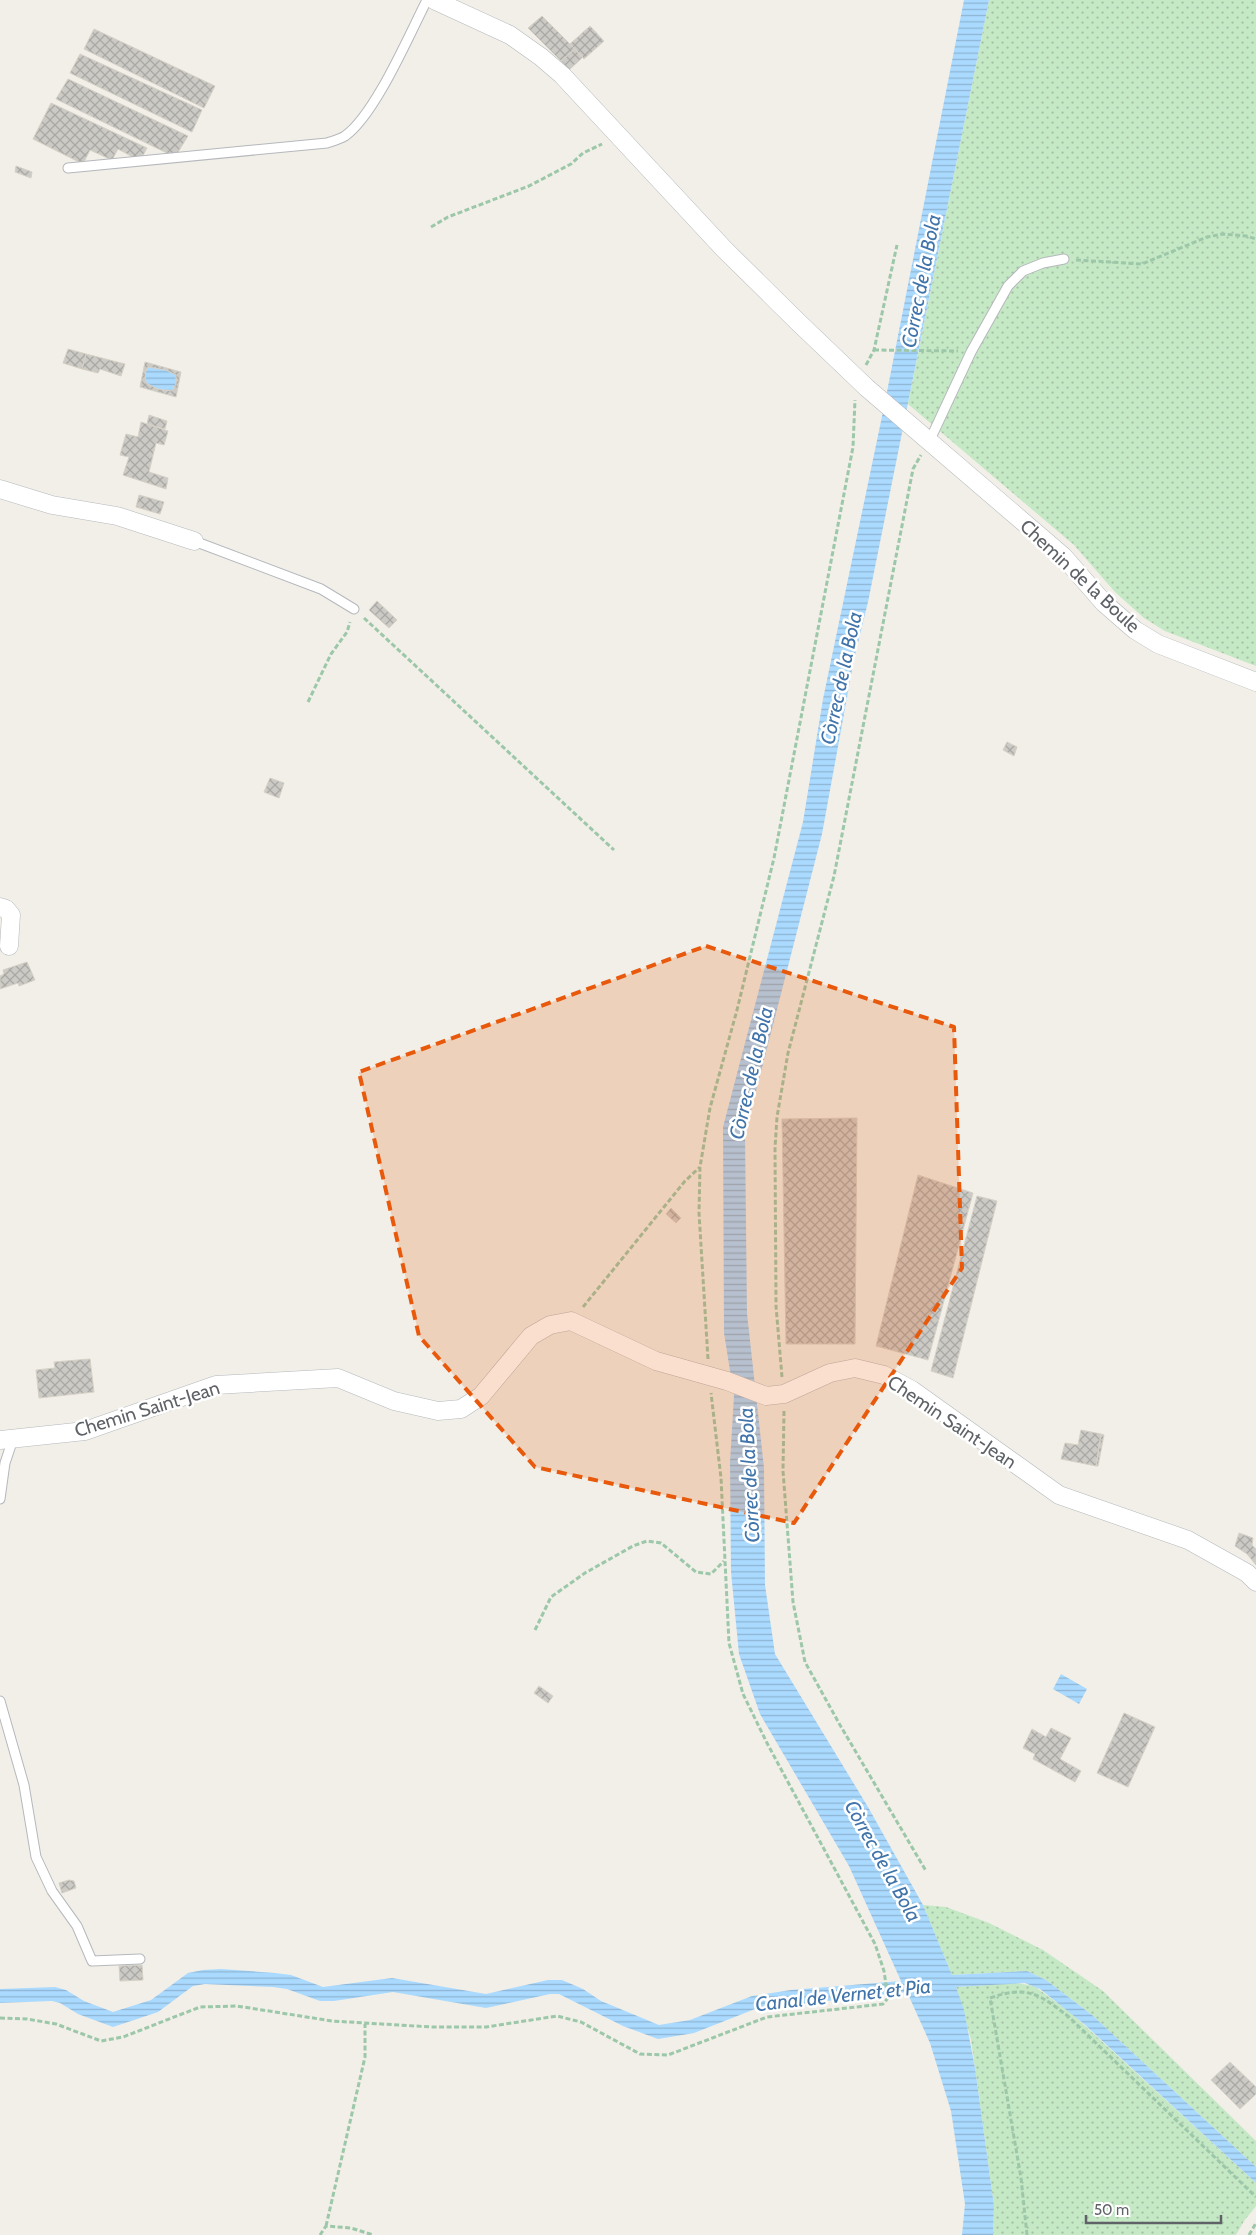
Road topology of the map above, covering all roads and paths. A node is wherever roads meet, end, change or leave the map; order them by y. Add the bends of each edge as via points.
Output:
1 (427, 0) edge
2 (434, 0) edge
3 (618, 135) junction
4 (68, 168) dead end
5 (431, 227) dead end
6 (1256, 239) edge
7 (897, 245) dead end
8 (1064, 259) joint
9 (874, 350) junction
10 (971, 352) junction
11 (863, 384) junction
12 (926, 440) junction
13 (0, 489) edge
14 (194, 541) joint
15 (354, 609) junction
16 (1256, 682) edge
17 (308, 702) dead end
18 (614, 850) dead end
19 (0, 907) edge
20 (9, 946) dead end
21 (700, 1166) junction
22 (571, 1321) junction
23 (709, 1377) junction
24 (784, 1394) junction
25 (6, 1439) edge
26 (0, 1500) edge
27 (725, 1561) junction
28 (1256, 1582) edge
29 (535, 1630) dead end
30 (0, 1701) edge
31 (926, 1871) dead end
32 (140, 1959) dead end
33 (0, 2018) edge
34 (365, 2024) junction
35 (1256, 2197) edge
36 (1256, 2223) edge
37 (326, 2226) junction
38 (320, 2235) edge
39 (373, 2235) edge
40 (1027, 2235) edge
41 (1249, 2235) edge

1 - 4 lane via 389,76 360,123 344,137 327,143
2 - 3 street, Chemin de la Boule via 510,35 541,57
3 - 5 path via 529,186 448,217
3 - 11 street, Chemin de la Boule via 724,249
6 - 8 path via 1223,234 1208,237 1142,264
7 - 9 path
8 - 10 lane via 1023,271 1008,286
9 - 10 path
9 - 11 path
10 - 12 lane
11 - 12 street, Chemin de la Boule
11 - 21 path via 856,391 853,446 774,858 710,1108
12 - 16 street, Chemin de la Boule via 1063,556 1104,603 1135,630 1158,644
12 - 24 path via 913,468 834,876 788,1054 777,1117 776,1306
13 - 14 street via 52,505 117,516
14 - 15 lane via 321,589
15 - 17 path via 347,632 331,654
15 - 18 path
19 - 20 street via 11,915
21 - 22 path
21 - 23 path via 699,1213
22 - 23 street, Chemin Saint-Jean via 656,1361
22 - 25 street, Chemin Saint-Jean via 550,1325 531,1336 480,1396 461,1409 438,1411 394,1402 338,1378 216,1385 85,1431
23 - 24 street, Chemin Saint-Jean via 766,1396
23 - 27 path via 721,1478
24 - 28 street, Chemin Saint-Jean via 830,1373 855,1368 884,1375 912,1390 1059,1495 1188,1540 1247,1573
24 - 31 path via 783,1471 793,1602 806,1662
25 - 26 lane
27 - 29 path via 712,1574 696,1572 661,1543 647,1541 633,1546 551,1597
27 - 34 path via 729,1643 744,1694 875,1944 888,1998 883,2004 767,2017 668,2055 640,2054 581,2022 556,2016 486,2026 432,2028
30 - 32 lane via 24,1785 36,1857 52,1891 77,1926 92,1961
33 - 34 path via 56,2024 101,2041 123,2037 200,2007 236,2006
34 - 37 path via 365,2057
35 - 40 path via 1069,2017 1045,1998 1028,1991 1003,1993 990,1998 1021,2178
36 - 41 path
37 - 38 path
37 - 39 path via 351,2228

